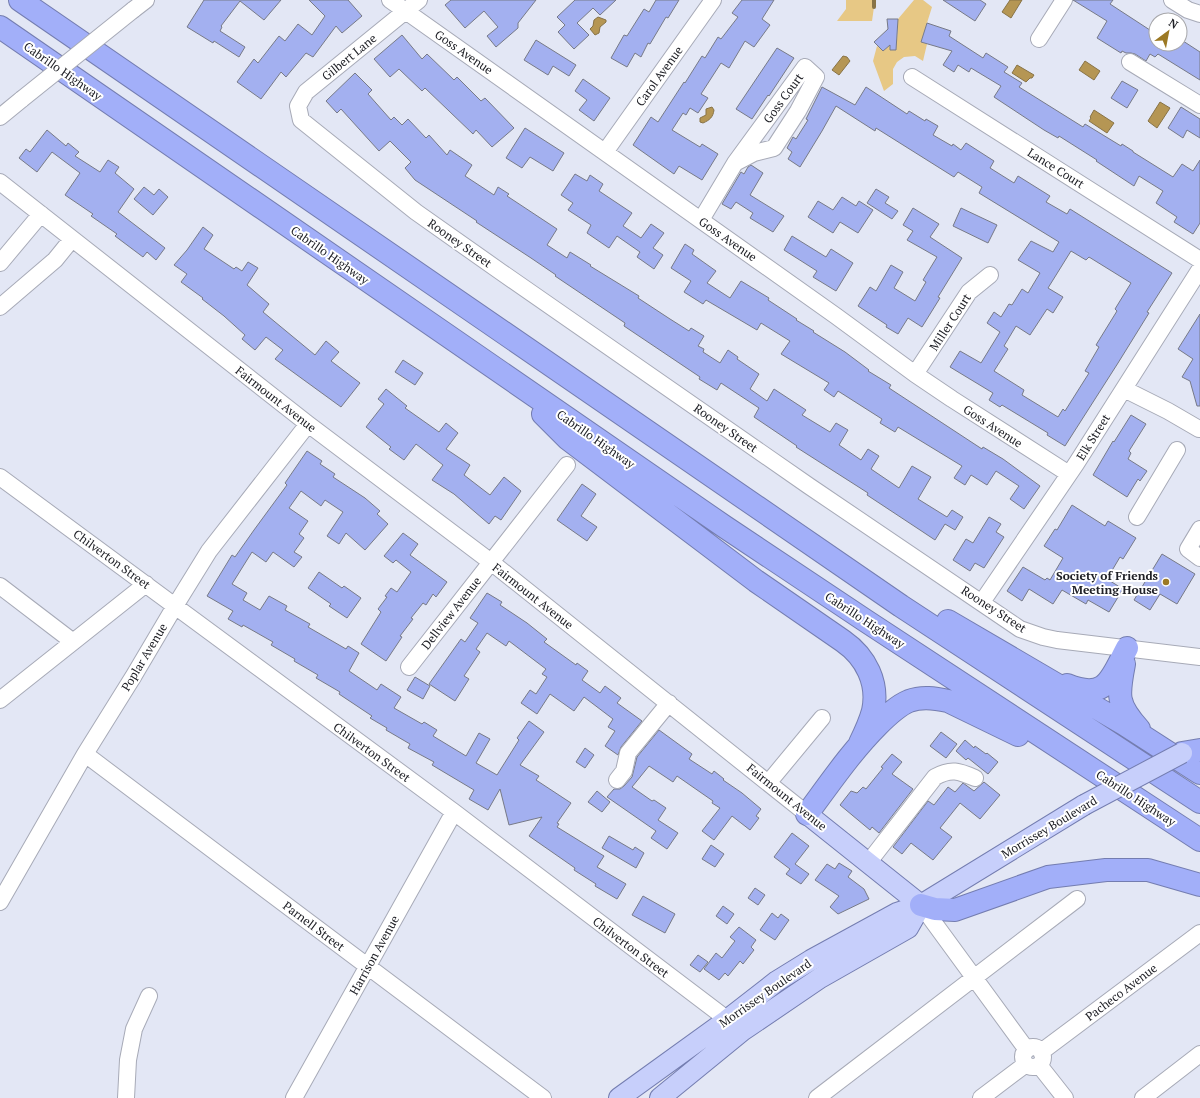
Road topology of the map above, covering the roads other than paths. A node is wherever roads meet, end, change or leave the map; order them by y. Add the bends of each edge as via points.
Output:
1 (20, 0) edge
2 (146, 0) edge
3 (390, 0) edge
4 (419, 0) edge
5 (713, 0) edge
6 (1064, 0) edge
7 (1172, 0) edge
8 (404, 11) junction
9 (1200, 14) edge
10 (0, 27) edge
11 (1039, 39) dead end
12 (1130, 62) dead end
13 (912, 77) dead end
14 (1200, 105) edge
15 (298, 106) joint
16 (0, 117) edge
17 (605, 152) junction
18 (735, 163) junction
19 (0, 182) edge
20 (41, 214) junction
21 (701, 220) junction
22 (72, 238) junction
23 (1200, 260) edge
24 (0, 263) edge
25 (1200, 269) edge
26 (990, 275) dead end
27 (0, 307) edge
28 (915, 374) junction
29 (507, 377) junction
30 (1124, 389) junction
31 (308, 424) junction
32 (1199, 429) edge
33 (1177, 450) dead end
34 (567, 465) dead end
35 (1069, 474) junction
36 (0, 476) edge
37 (1137, 517) dead end
38 (1200, 529) edge
39 (1194, 554) edge
40 (491, 562) junction
41 (856, 575) junction
42 (146, 584) junction
43 (0, 586) edge
44 (982, 602) junction
45 (175, 606) junction
46 (72, 642) junction
47 (1127, 648) junction
48 (1200, 658) edge
49 (409, 667) dead end
50 (1030, 669) junction
51 (0, 700) edge
52 (669, 703) junction
53 (822, 718) dead end
54 (1200, 741) edge
55 (1151, 742) junction
56 (860, 743) junction
57 (1191, 752) edge
58 (85, 754) junction
59 (1200, 774) edge
60 (1100, 775) junction
61 (975, 778) dead end
62 (616, 780) dead end
63 (769, 782) junction
64 (1200, 802) edge
65 (454, 812) junction
66 (807, 814) junction
67 (1200, 840) edge
68 (868, 863) junction
69 (1200, 885) edge
70 (1077, 899) dead end
71 (0, 901) edge
72 (921, 905) junction
73 (1200, 932) edge
74 (367, 966) junction
75 (974, 977) junction
76 (149, 996) dead end
77 (735, 1025) junction
78 (1200, 1054) edge
79 (1033, 1058) junction
80 (662, 1097) edge
81 (126, 1098) edge
82 (294, 1098) edge
83 (543, 1098) edge
84 (619, 1098) edge
85 (817, 1098) edge
86 (981, 1098) edge
87 (1065, 1098) edge
88 (1143, 1098) edge

1 - 41 highway
2 - 16 street, bridge
3 - 8 street, Goss Avenue
4 - 8 street, Gilbert Lane
5 - 17 street, Carol Avenue
6 - 11 street
7 - 9 street
8 - 15 street, Gilbert Lane via 306,92
8 - 17 street, Goss Avenue
10 - 29 highway, Cabrillo Highway
12 - 14 street
13 - 23 street, Lance Court
15 - 44 street, Rooney Street via 301,120 416,212 809,486
17 - 21 street, Goss Avenue
18 - 18 street, Goss Court via 754,153 774,148 816,77 804,67
18 - 21 street, Goss Court
19 - 20 street, Fairmount Avenue
20 - 22 street, Fairmount Avenue
20 - 24 street
21 - 28 street, Goss Avenue
22 - 27 street via 55,260
22 - 31 street, Fairmount Avenue
25 - 30 street, Elk Street
26 - 28 street, Miller Court via 969,292
28 - 35 street, Goss Avenue
29 - 56 highway via 568,439 756,581 857,652 871,675 874,694 872,713
29 - 60 highway, Cabrillo Highway via 772,559
30 - 32 street
30 - 35 street, Elk Street
31 - 40 street, Fairmount Avenue
31 - 45 street, Poplar Avenue via 209,551
33 - 37 street
34 - 40 street, Dellview Avenue
35 - 44 street, Elk Street
36 - 42 street, Chilverton Street
38 - 39 street
40 - 49 street, Dellview Avenue
40 - 52 street, Fairmount Avenue
41 - 50 highway via 944,618
41 - 64 highway
42 - 45 street, Chilverton Street
42 - 46 street
43 - 46 street
44 - 47 street, Rooney Street via 1020,629 1036,635
45 - 58 street, Poplar Avenue
45 - 65 street, Chilverton Street
46 - 51 street
47 - 48 street, Rooney Street
47 - 50 highway via 1107,684 1093,691 1073,688
47 - 55 highway via 1120,685 1120,700 1128,715
50 - 55 highway
52 - 62 street via 628,753 624,770
52 - 63 street, Fairmount Avenue
53 - 63 street
54 - 57 main road, Morrissey Boulevard
55 - 59 highway
56 - 60 highway via 901,705 918,698 938,698
56 - 66 highway
57 - 72 main road, Morrissey Boulevard, bridge via 1084,805
58 - 71 street, Poplar Avenue
58 - 74 street, Parnell Street
60 - 67 highway, Cabrillo Highway
61 - 68 street via 953,771 935,777
63 - 66 street, Fairmount Avenue
65 - 74 street, Harrison Avenue
65 - 77 street, Chilverton Street
66 - 68 main road, Fairmount Avenue
68 - 72 main road, Fairmount Avenue
69 - 72 highway via 1148,870 1106,870 1048,877 955,910
70 - 75 street
72 - 75 street, Fairmount Avenue
72 - 77 main road, Morrissey Boulevard via 908,928
73 - 79 street, Pacheco Avenue
74 - 82 street, Harrison Avenue
74 - 83 street, Parnell Street
75 - 79 street, Fairmount Avenue
75 - 85 street
76 - 81 street via 134,1029 128,1060
77 - 80 main road, Morrissey Boulevard
77 - 84 main road, Morrissey Boulevard
78 - 88 street
79 - 86 street, Pacheco Avenue
79 - 87 street, Fairmount Avenue

